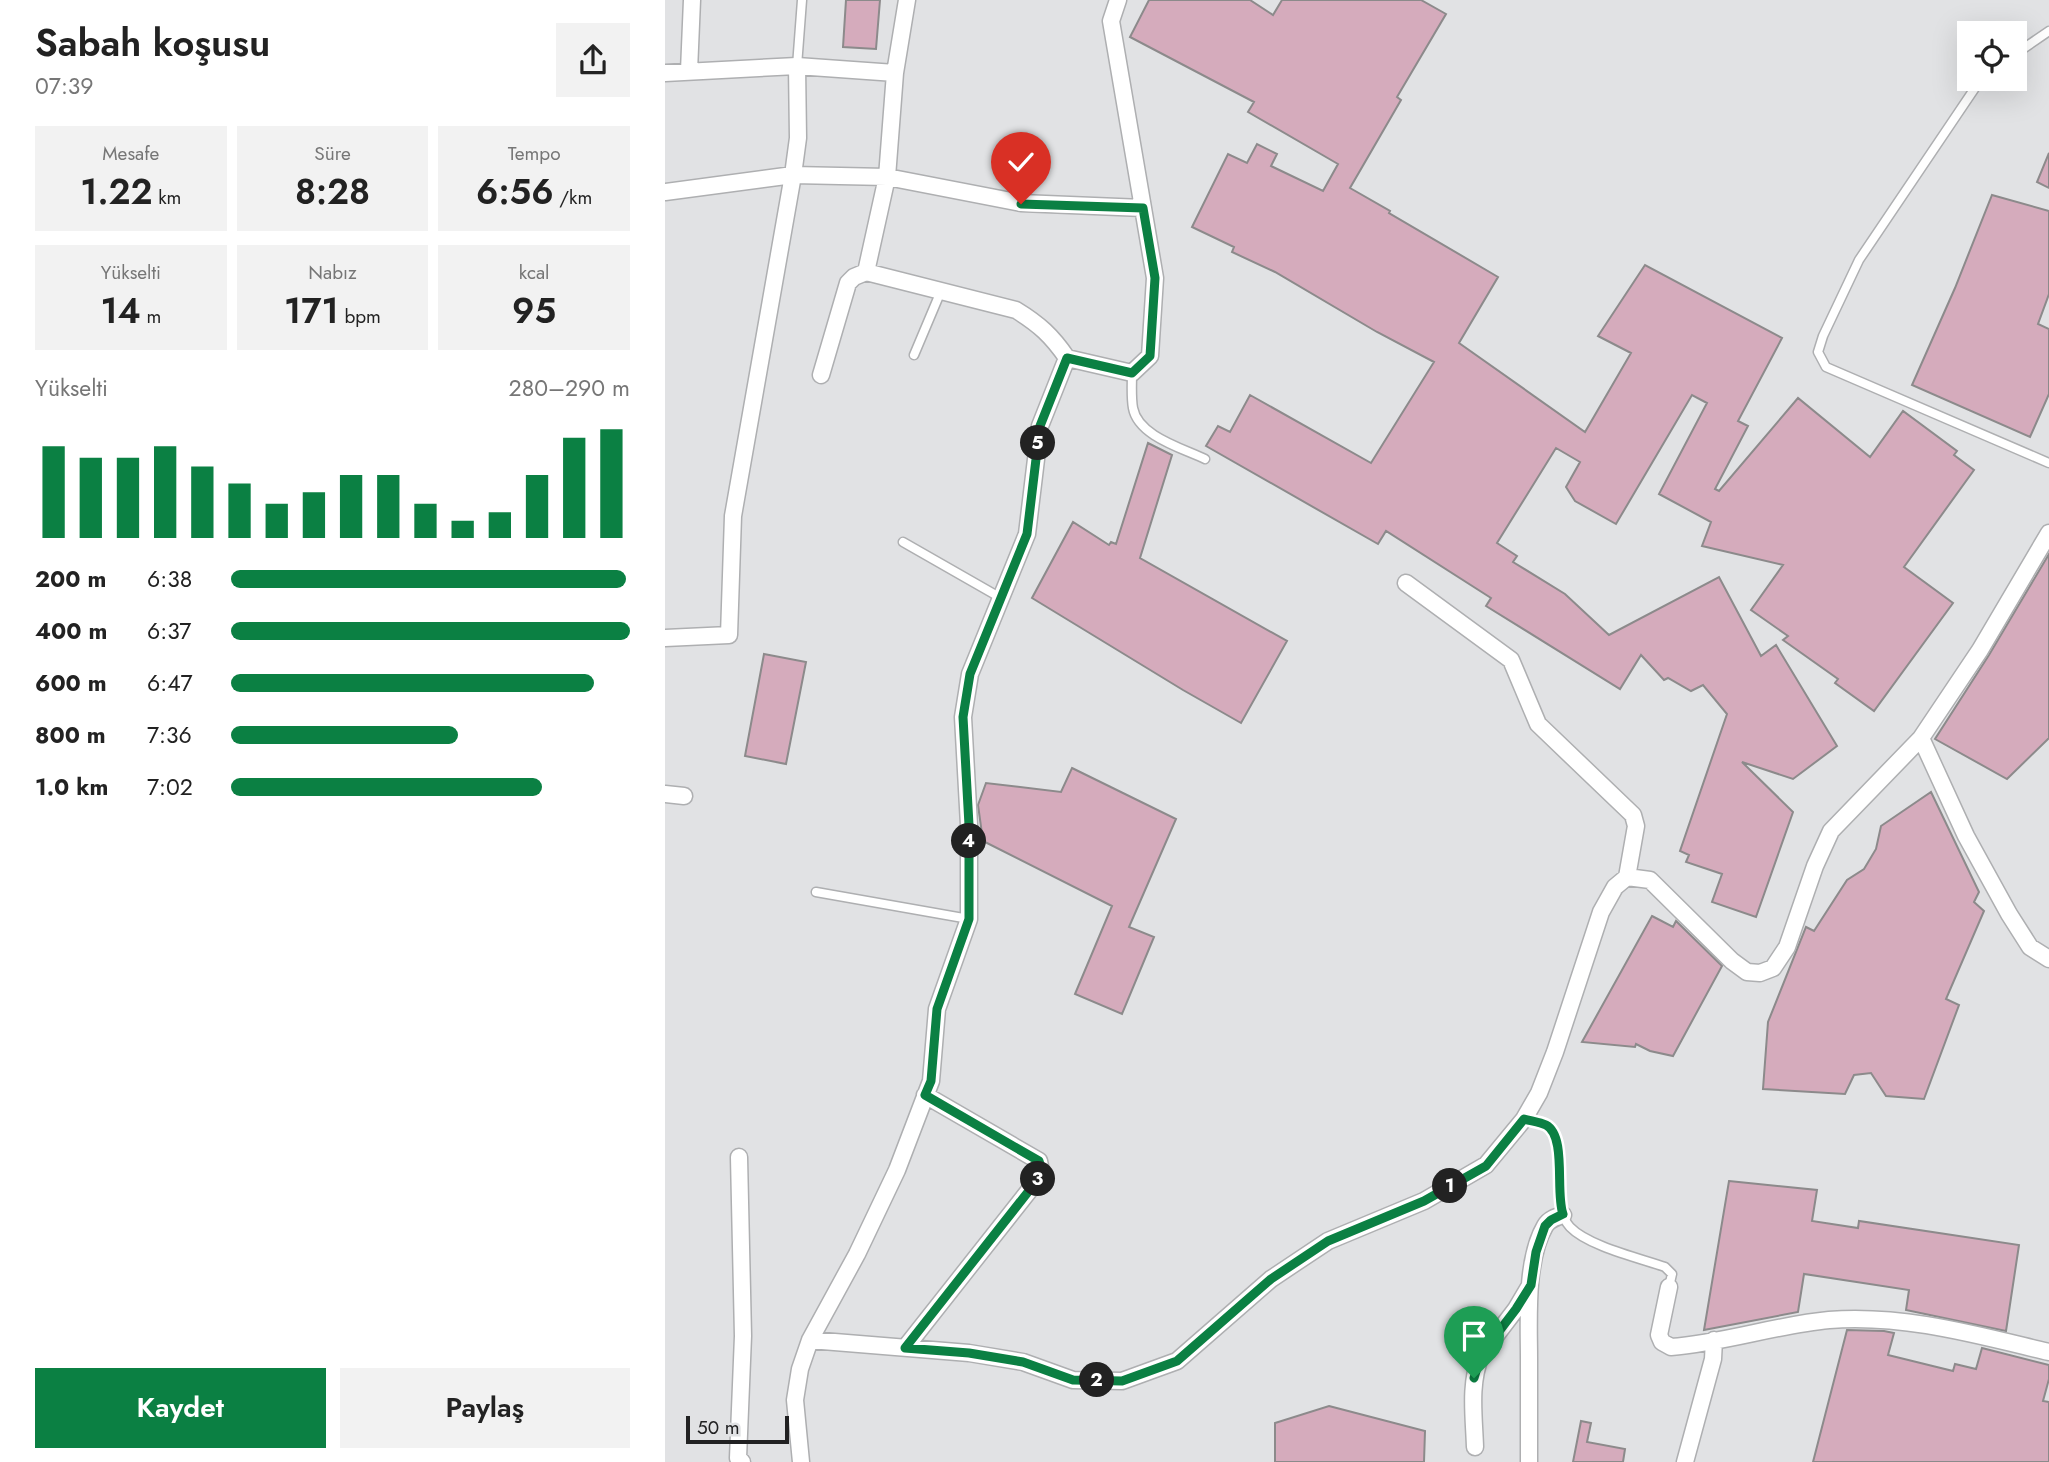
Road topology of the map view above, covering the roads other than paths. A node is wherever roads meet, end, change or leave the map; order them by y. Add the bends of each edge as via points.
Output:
1 (692, 0) edge
2 (802, 0) edge
3 (907, 0) edge
4 (1118, 0) edge
5 (2049, 31) edge
6 (2027, 46) edge
7 (797, 66) junction
8 (689, 71) junction
9 (665, 73) edge
10 (895, 73) junction
11 (1973, 91) edge
12 (793, 175) junction
13 (887, 177) junction
14 (665, 192) edge
15 (1143, 208) junction
16 (866, 272) junction
17 (941, 291) junction
18 (914, 355) dead end
19 (1067, 358) junction
20 (1132, 373) junction
21 (821, 375) dead end
22 (1205, 459) dead end
23 (2049, 463) edge
24 (2049, 533) edge
25 (903, 542) dead end
26 (1406, 583) dead end
27 (1001, 598) junction
28 (665, 638) edge
29 (1921, 738) junction
30 (665, 794) edge
31 (684, 796) dead end
32 (1627, 877) junction
33 (816, 892) dead end
34 (969, 919) junction
35 (2049, 959) edge
36 (925, 1095) junction
37 (1524, 1119) junction
38 (739, 1157) dead end
39 (1563, 1214) junction
40 (1531, 1285) junction
41 (1669, 1287) joint
42 (810, 1340) junction
43 (1714, 1340) junction
44 (905, 1348) junction
45 (2049, 1352) edge
46 (1475, 1447) dead end
47 (742, 1462) edge
48 (801, 1462) edge
49 (1529, 1462) edge
50 (1685, 1462) edge

1 - 8 street
2 - 7 lane
3 - 10 street
4 - 15 street via 1111,21
5 - 6 lane
7 - 8 street
7 - 10 street
7 - 12 street via 798,138
8 - 9 street
10 - 13 street
11 - 23 lane via 1859,260 1818,352 1826,367
12 - 13 street
12 - 14 street
12 - 28 street via 733,516 729,635
13 - 15 street via 1021,204
13 - 16 street
15 - 20 street via 1155,278 1150,356
16 - 17 street
16 - 21 street via 848,283
17 - 18 lane
17 - 19 street via 1016,310 1036,322
19 - 20 street
19 - 27 street via 1040,426 1027,534
20 - 22 lane via 1133,407 1143,427
24 - 29 street
25 - 27 lane
26 - 32 street via 1511,660 1538,723 1633,814 1636,826
27 - 34 street via 970,674 963,717
29 - 32 street via 1831,831 1787,947 1773,968 1747,972 1650,880
29 - 35 street via 1966,836 2009,914 2030,947
30 - 31 street
32 - 37 street via 1615,887 1601,912 1555,1052
33 - 34 lane
34 - 36 street via 937,1009 931,1081
36 - 42 street via 897,1170
36 - 44 street via 1039,1161 1041,1171
37 - 39 lane via 1548,1126 1555,1135
37 - 44 street via 1486,1166 1424,1201 1328,1241 1271,1279 1177,1361 1122,1381 1073,1380 1023,1362
38 - 47 street via 743,1336 738,1458
39 - 40 street via 1545,1226
39 - 41 lane via 1567,1226 1583,1239 1665,1267 1672,1275
40 - 46 street via 1478,1363
40 - 49 street
41 - 43 street via 1659,1330 1662,1342 1671,1347
42 - 44 street
42 - 48 street via 795,1400
43 - 45 street via 1827,1320 1871,1320 1943,1327
43 - 50 street

